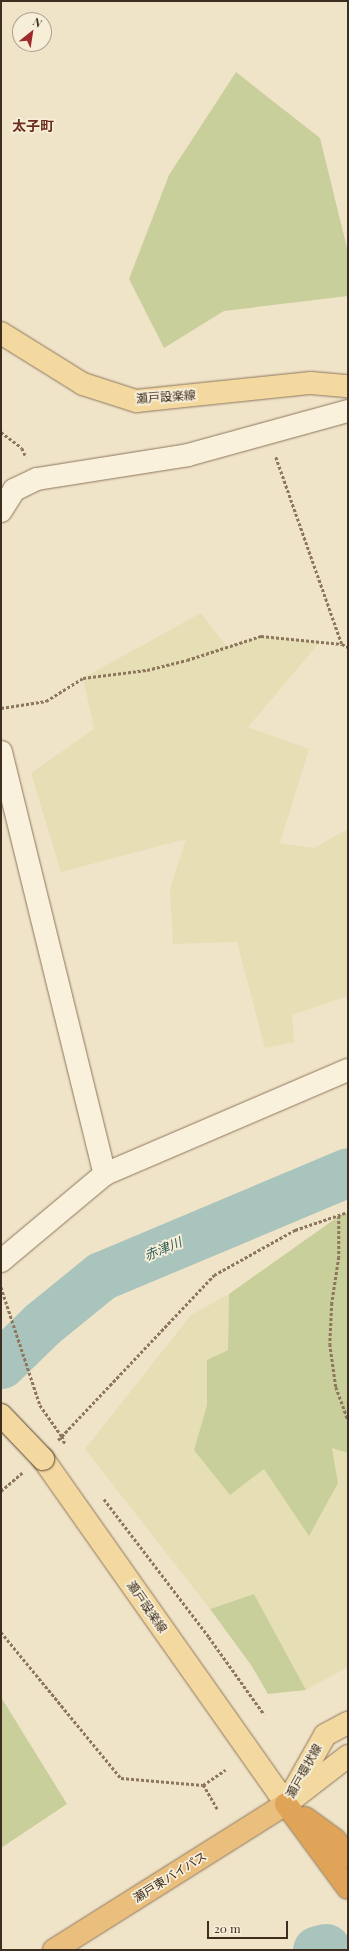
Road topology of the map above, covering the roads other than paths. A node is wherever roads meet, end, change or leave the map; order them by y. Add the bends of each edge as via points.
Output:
1 (1, 333) edge
2 (348, 386) edge
3 (348, 411) edge
4 (1, 511) edge
5 (1, 752) edge
6 (348, 1070) edge
7 (105, 1174) junction
8 (1, 1261) edge
9 (1, 1415) edge
10 (348, 1723) edge
11 (348, 1756) edge
12 (286, 1804) junction
13 (348, 1856) edge
14 (348, 1888) edge
15 (54, 1950) edge

1 - 2 main road, 瀬戸設楽線 via 83,384 136,401 311,383
3 - 4 street via 188,455 37,479 14,490
5 - 7 street
6 - 7 street
7 - 8 street
9 - 12 main road, 瀬戸設楽線, bridge via 43,1459
10 - 12 main road, 瀬戸環状線 via 325,1735
11 - 12 main road, 瀬戸環状線
12 - 13 highway via 335,1840
12 - 14 highway
12 - 15 highway, 瀬戸東バイパス

